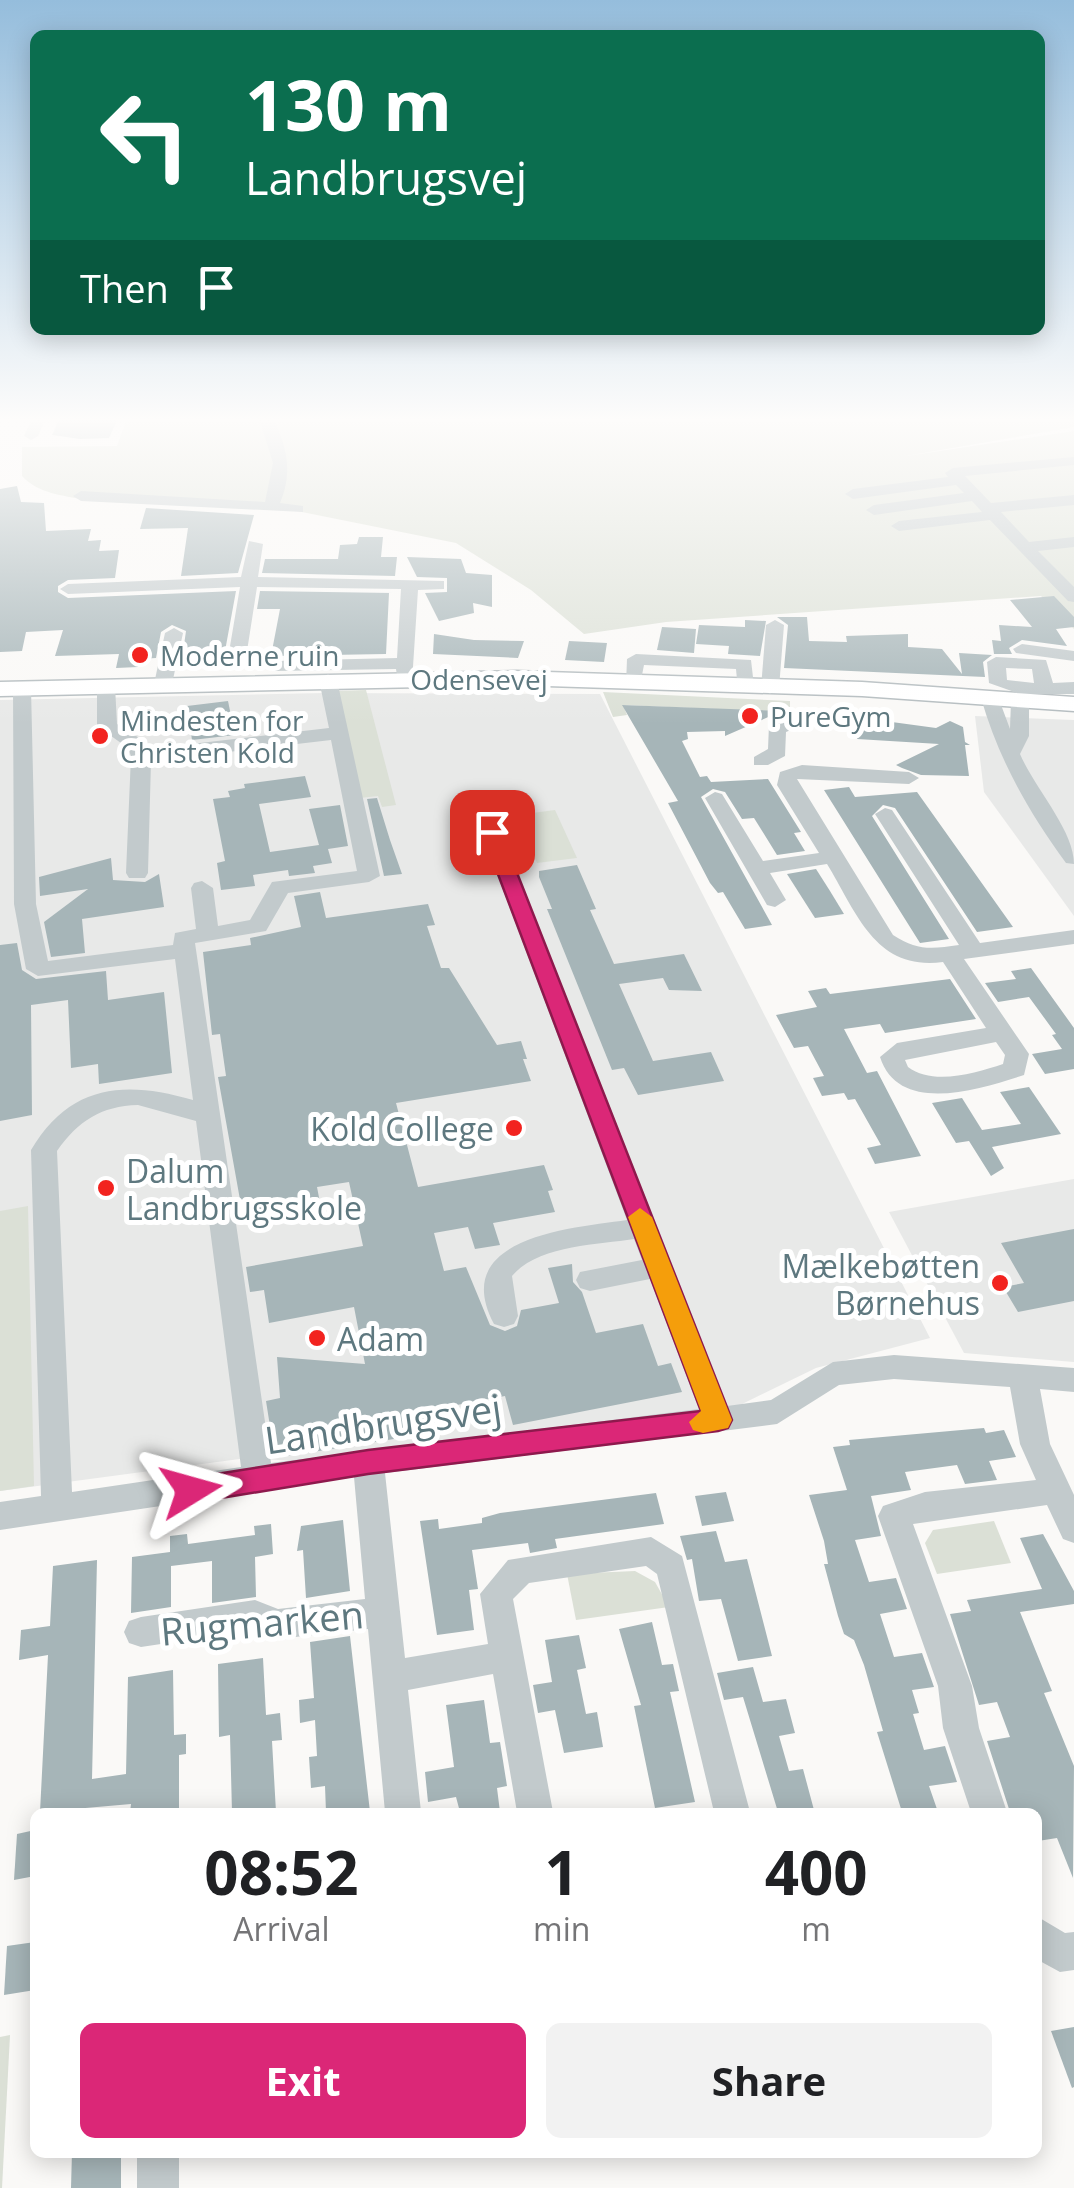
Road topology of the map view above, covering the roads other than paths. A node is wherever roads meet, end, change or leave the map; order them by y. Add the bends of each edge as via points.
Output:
1 (263, 520) edge
2 (925, 520) edge
3 (1000, 520) edge
4 (899, 526) dead end
5 (1074, 542) edge
6 (1026, 547) junction
7 (249, 584) junction
8 (410, 585) junction
9 (438, 585) dead end
10 (68, 589) dead end
11 (1072, 592) edge
12 (775, 625) dead end
13 (174, 633) dead end
14 (708, 636) dead end
15 (1022, 650) dead end
16 (1074, 656) edge
17 (705, 662) junction
18 (236, 664) dead end
19 (272, 666) dead end
20 (406, 671) junction
21 (1074, 674) edge
22 (1042, 679) junction
23 (328, 680) junction
24 (634, 681) junction
25 (163, 684) junction
26 (106, 686) junction
27 (745, 686) junction
28 (11, 688) edge
29 (782, 688) junction
30 (1074, 688) edge
31 (1007, 701) junction
32 (1074, 704) edge
33 (1074, 712) edge
34 (793, 725) dead end
35 (338, 734) junction
36 (141, 756) junction
37 (787, 776) junction
38 (909, 778) dead end
39 (715, 798) dead end
40 (482, 810) dead end
41 (885, 814) dead end
42 (833, 857) junction
43 (1074, 858) edge
44 (756, 869) junction
45 (137, 872) dead end
46 (202, 888) dead end
47 (775, 900) dead end
48 (208, 935) junction
49 (1074, 936) edge
50 (185, 951) junction
51 (962, 953) junction
52 (1002, 1033) dead end
53 (206, 1115) junction
54 (644, 1228) junction
55 (660, 1268) junction
56 (590, 1280) dead end
57 (504, 1316) dead end
58 (1024, 1377) junction
59 (1074, 1380) edge
60 (718, 1420) junction
61 (368, 1462) junction
62 (258, 1482) junction
63 (1053, 1490) junction
64 (57, 1509) junction
65 (0, 1516) edge
66 (1074, 1529) edge
67 (384, 1612) junction
68 (141, 1632) dead end
69 (508, 1656) junction
70 (389, 1677) junction
71 (402, 1808) edge
72 (534, 1808) edge
73 (731, 1808) edge
74 (989, 1808) edge
75 (1042, 1939) edge
76 (1074, 1951) edge
77 (158, 2158) edge
78 (158, 2188) edge

1 - 7 street
2 - 4 street
3 - 6 street
5 - 6 street
6 - 11 street
7 - 8 street
7 - 10 street
7 - 18 street
8 - 9 street
8 - 20 street
12 - 29 street
13 - 25 street
14 - 17 street
15 - 16 street
17 - 24 street via 636,659
17 - 27 street via 745,664
19 - 20 street
20 - 23 main road, Odensevej
20 - 24 main road, Odensevej
21 - 22 street
22 - 30 street
22 - 31 street
22 - 31 street via 1040,664 996,662
23 - 25 main road, Odensevej
23 - 35 street
24 - 27 main road, Odensevej
25 - 26 main road, Odensevej
26 - 28 main road, Odensevej
26 - 36 street via 107,726 137,745
27 - 29 main road, Odensevej
28 - 50 street via 25,904 38,970
29 - 31 main road, Odensevej
31 - 32 main road, Odensevej
31 - 33 main road, Odensevej
31 - 43 street via 1019,736 1012,752 1029,800
34 - 37 street via 776,729 778,752 756,764
35 - 36 street
35 - 48 street via 369,876 280,887 258,926
36 - 45 street
37 - 38 street via 802,771
37 - 42 street
39 - 44 street
40 - 54 street
41 - 51 street
42 - 44 street
42 - 51 street via 885,940 904,953
44 - 47 street
46 - 48 street
48 - 50 street via 183,938
49 - 51 street
50 - 53 street
51 - 52 street
53 - 62 street
53 - 64 street via 168,1098 110,1098 72,1116 44,1150
54 - 55 street
54 - 57 street via 506,1260 498,1276
55 - 56 street
55 - 60 street
58 - 59 street, Landbrugsvej
58 - 60 street, Landbrugsvej via 894,1367 833,1374 777,1412
58 - 63 street via 1035,1444
60 - 61 street, Landbrugsvej
61 - 62 street, Landbrugsvej
61 - 67 street, Rugmarken
62 - 64 street, Landbrugsvej
63 - 66 street
63 - 74 street via 894,1516
64 - 65 street, Landbrugsvej
67 - 68 street, Rugmarken via 277,1624 255,1615
67 - 70 street, Rugmarken
69 - 70 street, Rugmarken
69 - 72 street
69 - 73 street via 496,1594 520,1570 651,1551 671,1566
70 - 71 street, Rugmarken
75 - 76 street via 1060,1953
77 - 78 street

